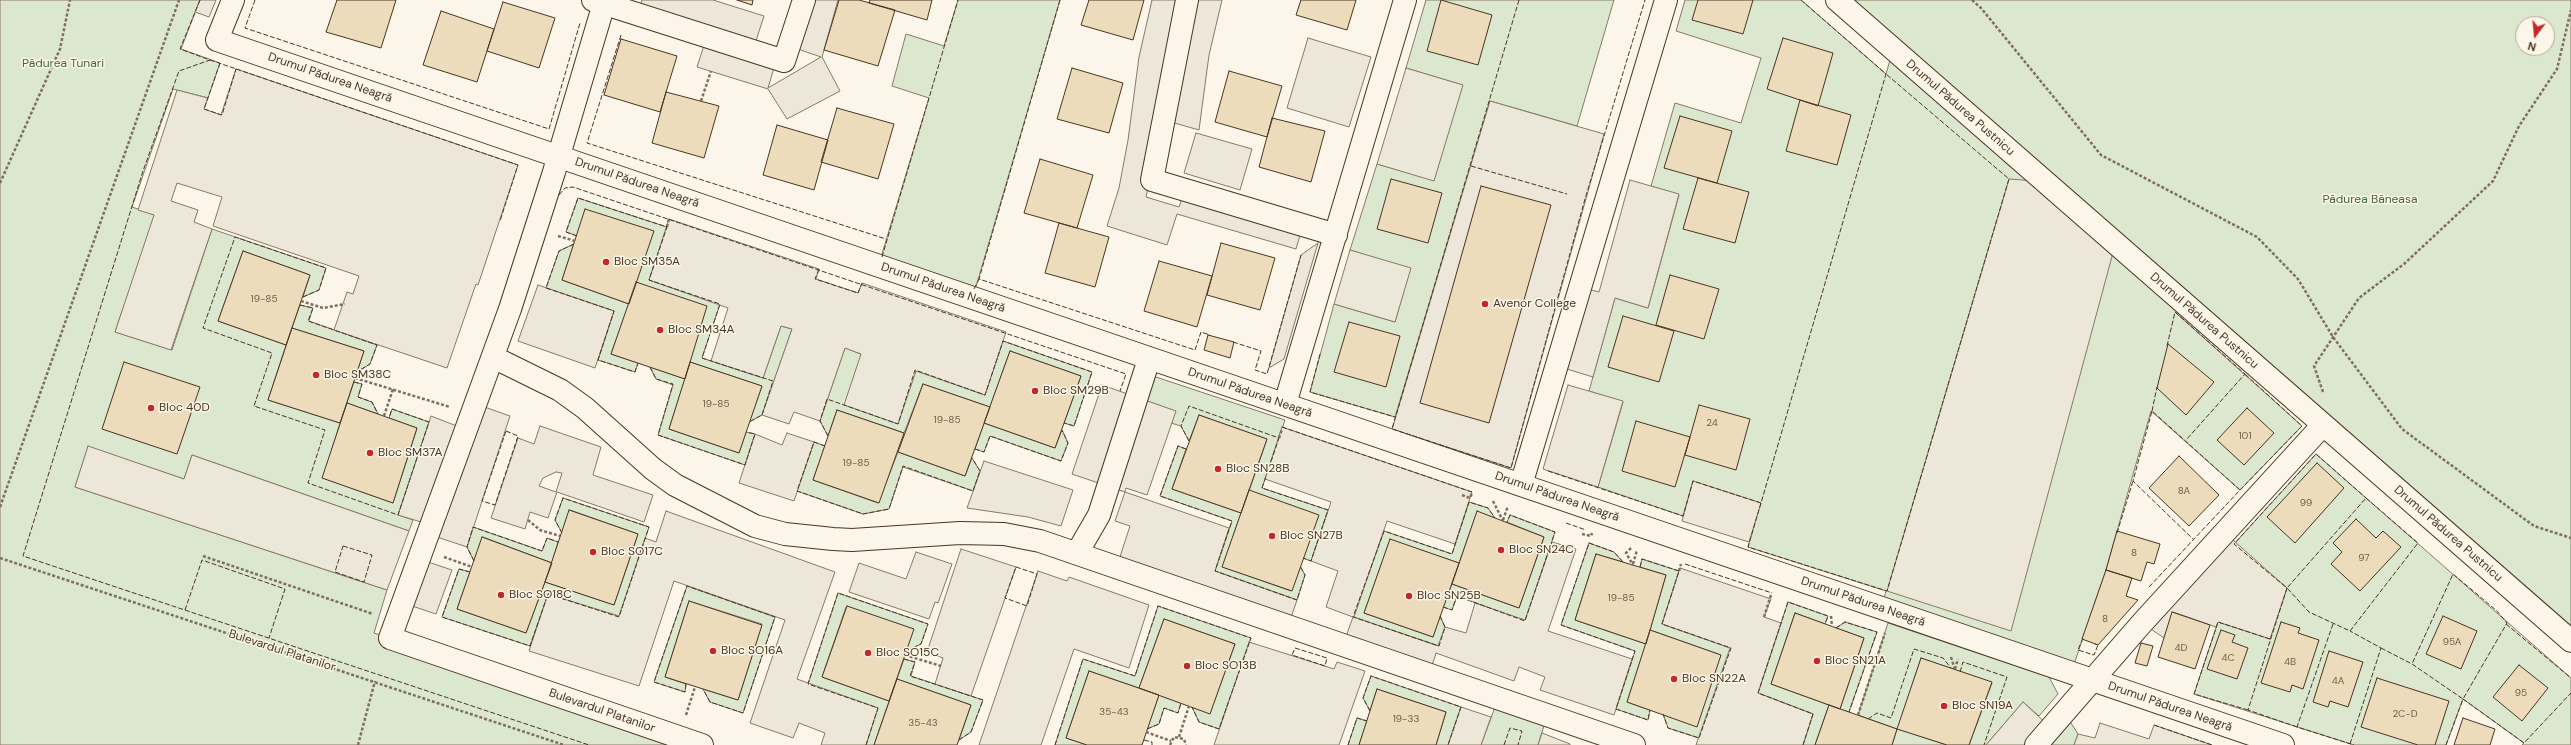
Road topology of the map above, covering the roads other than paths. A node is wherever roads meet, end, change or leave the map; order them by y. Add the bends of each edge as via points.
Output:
1 (234, 0) edge
2 (804, 0) edge
3 (1187, 0) edge
4 (1405, 0) edge
5 (1666, 0) edge
6 (1837, 0) edge
7 (601, 1) edge
8 (559, 156) junction
9 (1336, 235) junction
10 (494, 357) junction
11 (1149, 359) junction
12 (1284, 404) junction
13 (2322, 426) junction
14 (1521, 485) junction
15 (1078, 553) junction
16 (2571, 642) edge
17 (2091, 680) junction
18 (702, 745) edge
19 (1634, 745) edge
20 (2036, 745) edge
21 (2283, 745) edge

1 - 8 street, Drumul Pădurea Neagră via 217,40
2 - 7 street via 784,61
3 - 9 street via 1152,180
4 - 9 street
5 - 14 street
6 - 13 street, Drumul Pădurea Pustnicu
7 - 8 street
8 - 10 street
8 - 11 street, Drumul Pădurea Neagră
9 - 12 street
10 - 15 street via 536,376 566,394 675,485 755,526 785,534 852,540 960,533 1004,534 1040,541
10 - 18 street, Bulevardul Platanilor via 393,630
11 - 12 street, Drumul Pădurea Neagră
11 - 15 street via 1099,515
12 - 14 street, Drumul Pădurea Neagră
13 - 16 street, Drumul Pădurea Pustnicu
13 - 17 street
14 - 17 street, Drumul Pădurea Neagră
15 - 19 street
17 - 20 street
17 - 21 street, Drumul Pădurea Neagră

